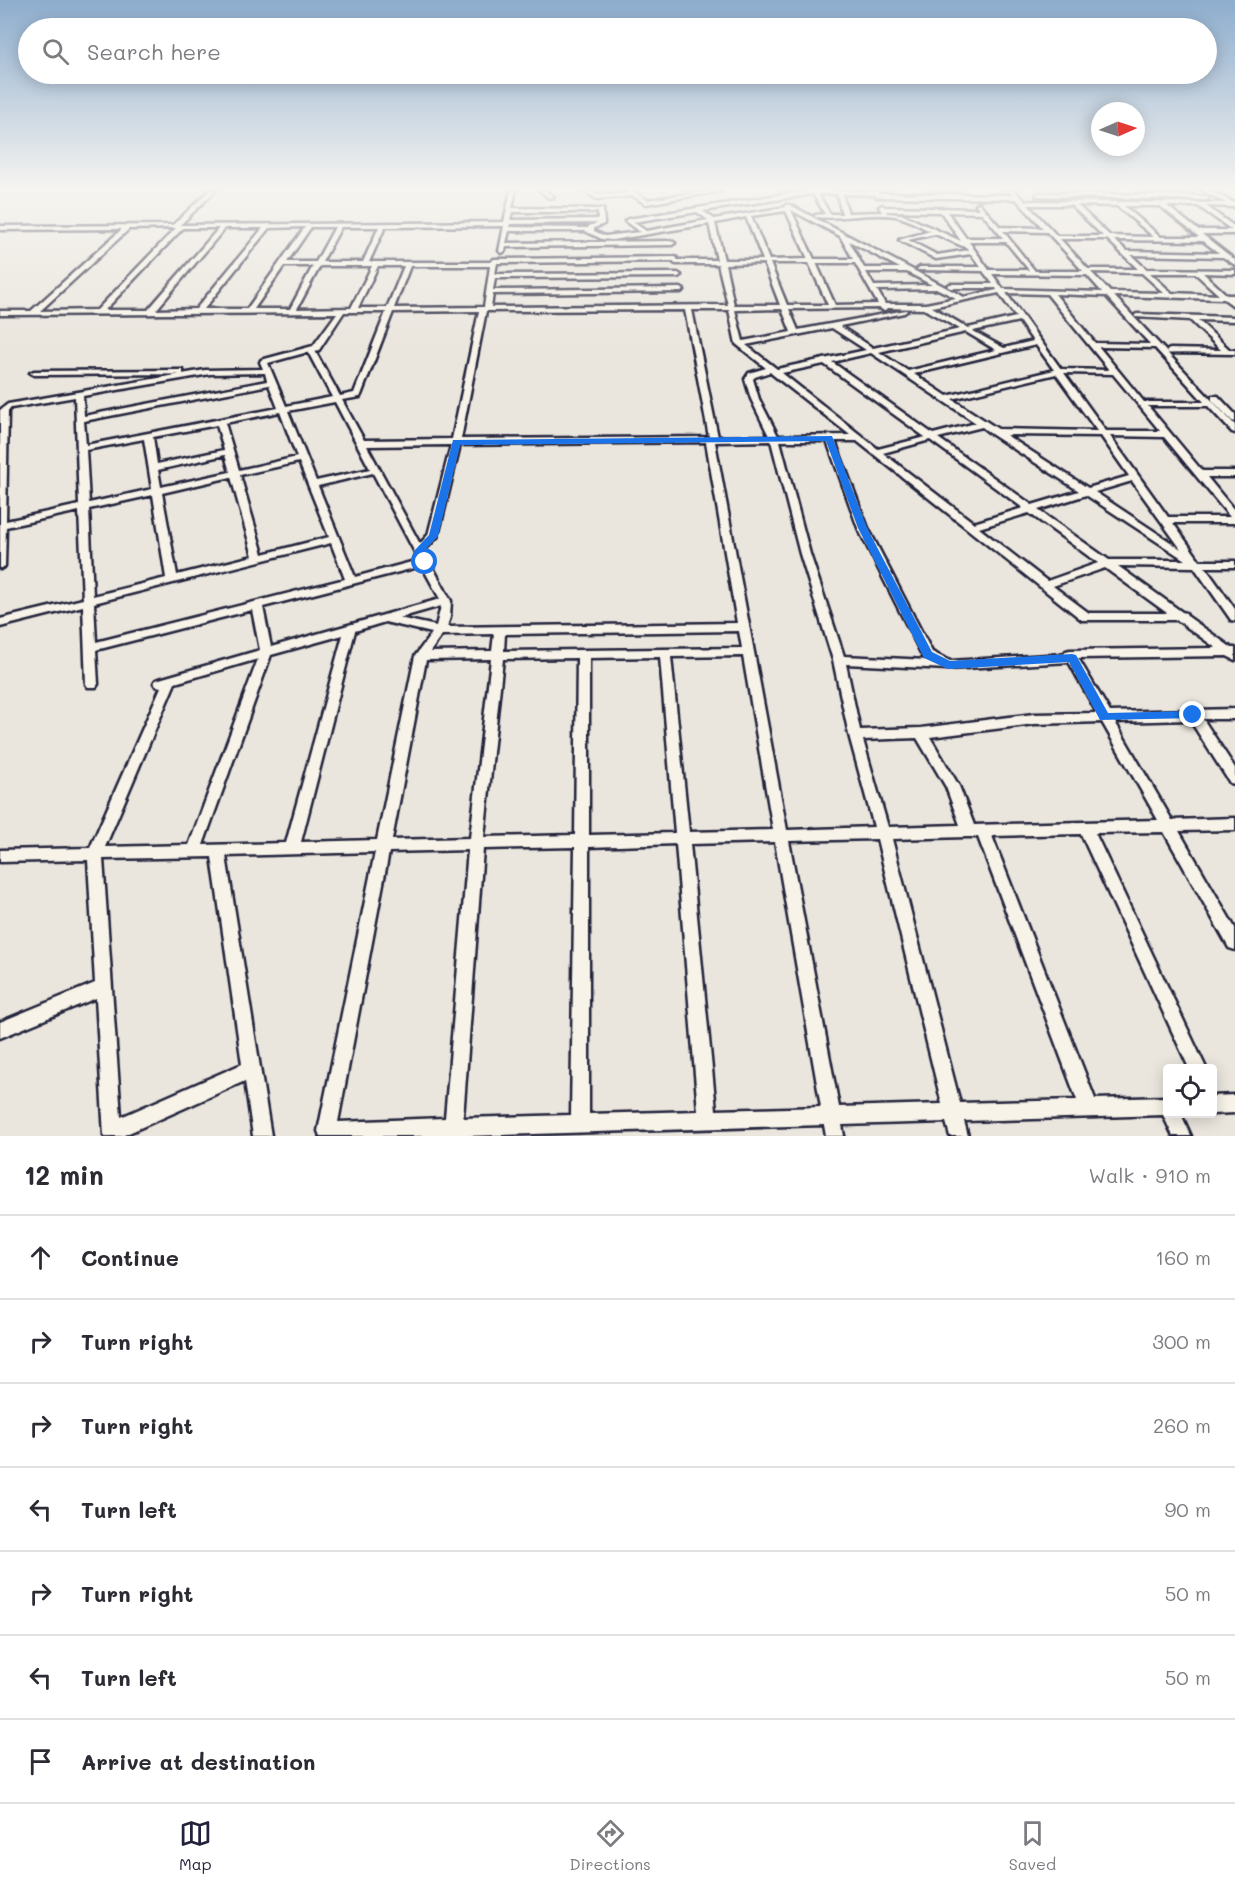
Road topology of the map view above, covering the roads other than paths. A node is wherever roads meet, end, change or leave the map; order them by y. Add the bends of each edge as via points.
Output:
1 (109, 243) edge
2 (163, 243) edge
3 (209, 243) edge
4 (253, 243) edge
5 (297, 243) edge
6 (329, 243) edge
7 (375, 243) edge
8 (671, 243) edge
9 (672, 243) edge
10 (717, 243) edge
11 (759, 243) edge
12 (803, 243) edge
13 (846, 243) edge
14 (856, 243) edge
15 (908, 243) edge
16 (960, 243) edge
17 (965, 243) edge
18 (987, 243) edge
19 (1010, 243) edge
20 (1060, 243) edge
21 (1064, 243) edge
22 (1115, 243) edge
23 (1209, 243) edge
24 (503, 245) joint
25 (967, 246) junction
26 (1126, 253) junction
27 (1225, 255) junction
28 (676, 261) junction
29 (766, 261) junction
30 (810, 261) junction
31 (855, 261) junction
32 (497, 262) junction
33 (722, 262) junction
34 (318, 263) junction
35 (1235, 263) edge
36 (282, 264) junction
37 (365, 264) junction
38 (376, 264) junction
39 (408, 264) junction
40 (920, 269) dead end
41 (861, 270) junction
42 (907, 270) junction
43 (986, 270) junction
44 (1145, 270) junction
45 (1089, 271) junction
46 (1196, 271) junction
47 (1235, 272) edge
48 (1034, 273) junction
49 (629, 275) junction
50 (678, 275) junction
51 (492, 276) junction
52 (950, 286) dead end
53 (941, 287) junction
54 (872, 288) junction
55 (1000, 289) junction
56 (681, 290) junction
57 (630, 291) junction
58 (489, 292) junction
59 (1050, 292) junction
60 (1111, 294) junction
61 (1171, 296) junction
62 (1226, 297) junction
63 (1235, 297) edge
64 (963, 299) junction
65 (1235, 305) edge
66 (832, 306) junction
67 (883, 306) junction
68 (925, 306) junction
69 (729, 307) junction
70 (783, 307) junction
71 (631, 308) junction
72 (686, 308) junction
73 (485, 309) junction
74 (342, 310) junction
75 (354, 310) junction
76 (390, 310) junction
77 (249, 311) junction
78 (292, 311) junction
79 (150, 312) junction
80 (198, 312) junction
81 (33, 313) junction
82 (98, 313) junction
83 (0, 314) edge
84 (888, 314) junction
85 (1137, 316) junction
86 (1021, 318) junction
87 (1192, 318) junction
88 (1235, 319) edge
89 (832, 325) junction
90 (965, 330) junction
91 (795, 333) junction
92 (1038, 342) junction
93 (740, 344) junction
94 (1093, 345) junction
95 (1157, 346) junction
96 (311, 350) junction
97 (870, 350) junction
98 (1002, 350) junction
99 (1170, 351) junction
100 (1231, 352) edge
101 (1235, 358) edge
102 (824, 360) junction
103 (267, 371) junction
104 (773, 371) junction
105 (1058, 371) junction
106 (210, 372) junction
107 (1115, 372) junction
108 (34, 373) dead end
109 (906, 374) junction
110 (272, 382) junction
111 (79, 395) junction
112 (338, 398) junction
113 (944, 399) junction
114 (1142, 404) junction
115 (1211, 404) junction
116 (282, 409) junction
117 (81, 419) junction
118 (1235, 419) edge
119 (220, 421) junction
120 (982, 424) junction
121 (1235, 430) edge
122 (994, 432) junction
123 (1104, 434) junction
124 (1167, 434) junction
125 (148, 435) junction
126 (932, 437) junction
127 (830, 438) junction
128 (858, 438) junction
129 (776, 439) junction
130 (712, 440) junction
131 (456, 442) junction
132 (362, 443) junction
133 (1, 447) edge
134 (82, 448) junction
135 (229, 451) junction
136 (876, 452) junction
137 (302, 459) junction
138 (154, 468) junction
139 (376, 470) junction
140 (235, 474) junction
141 (1199, 474) junction
142 (1235, 474) edge
143 (1135, 477) junction
144 (312, 484) junction
145 (158, 491) junction
146 (1085, 492) junction
147 (84, 507) junction
148 (1032, 509) junction
149 (1235, 519) edge
150 (1166, 520) junction
151 (3, 525) junction
152 (972, 528) junction
153 (334, 539) junction
154 (419, 551) junction
155 (259, 558) junction
156 (425, 562) junction
157 (1108, 563) junction
158 (1197, 564) junction
159 (1235, 564) edge
160 (0, 566) edge
161 (172, 580) junction
162 (351, 581) junction
163 (1045, 585) junction
164 (88, 601) junction
165 (446, 601) junction
166 (257, 605) junction
167 (1234, 613) edge
168 (1182, 616) junction
169 (383, 618) junction
170 (0, 623) edge
171 (744, 627) junction
172 (350, 628) junction
173 (440, 631) junction
174 (500, 632) junction
175 (91, 647) junction
176 (749, 651) junction
177 (266, 652) junction
178 (666, 652) junction
179 (583, 654) junction
180 (1234, 654) edge
181 (499, 655) junction
182 (421, 656) junction
183 (1072, 658) junction
184 (839, 660) junction
185 (948, 665) junction
186 (92, 684) dead end
187 (1235, 714) edge
188 (1193, 715) junction
189 (1104, 717) junction
190 (921, 732) junction
191 (855, 735) junction
192 (1235, 779) edge
193 (1235, 824) edge
194 (1170, 826) junction
195 (1085, 828) junction
196 (977, 832) junction
197 (883, 833) junction
198 (783, 836) junction
199 (682, 838) junction
200 (582, 841) junction
201 (476, 843) junction
202 (383, 846) junction
203 (292, 848) junction
204 (218, 850) junction
205 (194, 851) junction
206 (95, 853) junction
207 (0, 856) edge
208 (1235, 943) edge
209 (104, 987) junction
210 (0, 1030) edge
211 (1196, 1064) edge
212 (252, 1069) junction
213 (1217, 1103) edge
214 (1235, 1104) edge
215 (1163, 1106) edge
216 (1089, 1108) junction
217 (953, 1112) junction
218 (832, 1116) junction
219 (1174, 1118) edge
220 (708, 1120) junction
221 (580, 1124) junction
222 (453, 1128) junction
223 (113, 1133) edge
224 (262, 1136) edge
225 (835, 1136) edge
226 (959, 1136) edge
227 (1182, 1136) edge

1 - 81 street
2 - 82 street
3 - 79 street
4 - 80 street
5 - 36 street
6 - 34 street
7 - 37 street
8 - 24 street
9 - 28 street
10 - 33 street
11 - 29 street
12 - 30 street
13 - 31 street
14 - 42 street
15 - 25 street via 936,257
16 - 25 street
17 - 25 street
18 - 25 street
19 - 48 street
20 - 45 street
21 - 45 street
22 - 26 street
23 - 27 street
24 - 32 street
25 - 43 street
26 - 27 street
26 - 44 street
27 - 35 street
28 - 32 street
28 - 33 street
28 - 50 street
29 - 30 street
29 - 33 street
29 - 70 street
30 - 31 street
30 - 66 street
31 - 41 street
32 - 39 street
32 - 51 street
33 - 69 street
34 - 36 street
34 - 37 street
34 - 78 street
36 - 77 street
37 - 38 street
38 - 39 street
38 - 75 street
39 - 76 street
40 - 43 street
41 - 42 street
41 - 54 street
42 - 53 street
43 - 48 street
43 - 55 street
44 - 45 street
44 - 46 street
44 - 61 street
45 - 48 street
45 - 60 street
46 - 47 street
46 - 62 street
49 - 50 street
49 - 51 street
49 - 57 street
50 - 56 street
51 - 58 street
52 - 55 street
53 - 54 street
53 - 64 street
54 - 67 street
55 - 59 street
55 - 64 street
55 - 86 street
56 - 57 street
56 - 72 street
57 - 58 street
57 - 71 street
58 - 73 street
59 - 60 street
59 - 94 street
60 - 61 street
60 - 85 street
60 - 95 street
61 - 62 street
62 - 63 street
62 - 65 street
64 - 68 street
66 - 67 street
66 - 70 street
67 - 68 street
67 - 84 street
68 - 84 street
68 - 90 street
69 - 70 street
69 - 72 street
69 - 93 street
70 - 91 street
71 - 72 street
71 - 73 street
72 - 130 street
73 - 76 street
73 - 131 street
74 - 75 street
74 - 78 street
74 - 96 street
75 - 76 street
76 - 112 street via 357,394
77 - 78 street
77 - 80 street
79 - 80 street
79 - 82 street
81 - 82 street
81 - 83 street
84 - 89 street
85 - 87 street
85 - 99 street
86 - 90 street
86 - 92 street
87 - 88 street
87 - 100 street
89 - 91 street
89 - 97 street
90 - 97 street
90 - 98 street
91 - 93 street
92 - 98 street
92 - 105 street
93 - 104 street
94 - 95 street
94 - 107 street
95 - 115 street
96 - 103 street via 268,360 264,362
96 - 112 street
97 - 102 street
97 - 109 street
98 - 109 street
99 - 100 street
99 - 118 street
100 - 101 street
102 - 104 street
102 - 126 street
103 - 106 street
103 - 110 street
104 - 128 street
104 - 129 street via 749,379
105 - 107 street
105 - 113 street
105 - 123 street
106 - 108 street
106 - 111 street
107 - 114 street
109 - 113 street
110 - 116 street
110 - 117 street
111 - 117 street
111 - 133 street via 8,406 4,410
112 - 116 street
112 - 132 street
113 - 120 street
114 - 115 street
114 - 124 street
115 - 121 street
116 - 119 street
116 - 137 street
117 - 134 street
119 - 125 street
119 - 135 street
120 - 122 street
120 - 126 street
122 - 123 street
122 - 146 street
123 - 124 street
123 - 143 street
124 - 141 street
125 - 134 street
125 - 138 street
126 - 136 street
126 - 148 street
127 - 128 street
127 - 129 street
127 - 185 street via 862,528 928,655
128 - 136 street
129 - 130 street
129 - 184 street via 805,554
130 - 131 street
130 - 171 street
131 - 132 street
131 - 154 street via 433,536
132 - 139 street
133 - 151 street
134 - 147 street
135 - 138 street
135 - 140 street
136 - 152 street
137 - 140 street
137 - 144 street
138 - 145 street
139 - 144 street
139 - 154 street
140 - 145 street
140 - 155 street
141 - 142 street
141 - 149 street
143 - 146 street
143 - 150 street
144 - 153 street
145 - 147 street
145 - 161 street
146 - 148 street
146 - 158 street
147 - 151 street
147 - 164 street
148 - 152 street
148 - 157 street
149 - 150 street
150 - 158 street
151 - 160 street
152 - 163 street
153 - 155 street
153 - 162 street
154 - 156 street
155 - 161 street
156 - 162 street
156 - 165 street
157 - 158 street
157 - 163 street
157 - 168 street
158 - 159 street
158 - 167 street
161 - 164 street
162 - 166 street
163 - 168 street via 1086,617
164 - 170 street
164 - 175 street
165 - 169 street
165 - 173 street via 447,613
166 - 175 street
166 - 177 street
168 - 180 street
169 - 172 street
169 - 173 street
171 - 174 street
171 - 176 street
172 - 177 street
172 - 203 street
173 - 174 street
173 - 182 street
174 - 181 street
175 - 186 street
176 - 178 street
176 - 198 street
177 - 205 street
177 - 206 street via 165,681
178 - 179 street
178 - 199 street
179 - 181 street
179 - 200 street
180 - 183 street via 1070,654
181 - 182 street
181 - 201 street
182 - 202 street
183 - 185 street
183 - 189 street
184 - 185 street
184 - 191 street
187 - 188 street
188 - 189 street
188 - 192 street
189 - 190 street via 1034,719
189 - 194 street
190 - 191 street
190 - 196 street
191 - 197 street
193 - 194 street
194 - 195 street
194 - 208 street
195 - 196 street
195 - 211 street
196 - 197 street
196 - 216 street
197 - 198 street
197 - 217 street
198 - 199 street
198 - 218 street
199 - 200 street
199 - 220 street
200 - 201 street
200 - 221 street
201 - 202 street
201 - 222 street
202 - 203 street
202 - 222 street via 327,1131
203 - 204 street
204 - 205 street
204 - 212 street
205 - 206 street
206 - 207 street
206 - 209 street
209 - 210 street
209 - 223 street
212 - 223 street
212 - 224 street
213 - 214 street
215 - 216 street
216 - 217 street
217 - 218 street
217 - 226 street
218 - 220 street
218 - 225 street
219 - 227 street
220 - 221 street
221 - 222 street

